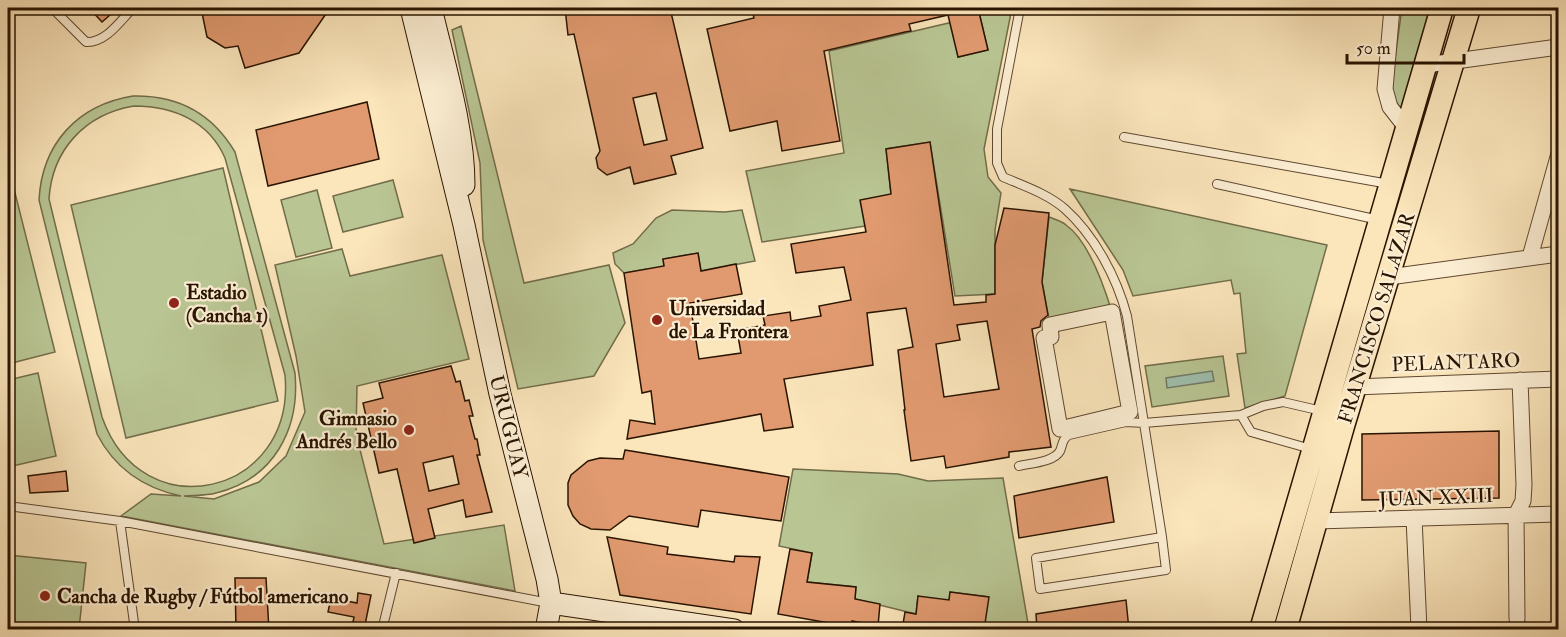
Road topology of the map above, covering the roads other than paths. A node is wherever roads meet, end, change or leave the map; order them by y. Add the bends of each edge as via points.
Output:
1 (52, 8) edge
2 (133, 8) edge
3 (411, 8) edge
4 (431, 8) edge
5 (1020, 8) edge
6 (1392, 8) edge
7 (1442, 8) edge
8 (1469, 8) edge
9 (1558, 47) edge
10 (1453, 62) junction
11 (1426, 65) junction
12 (1408, 130) junction
13 (1124, 137) dead end
14 (1558, 157) edge
15 (1217, 184) dead end
16 (1392, 184) junction
17 (1381, 220) junction
18 (464, 225) junction
19 (1558, 254) edge
20 (1530, 257) junction
21 (1389, 277) junction
22 (1050, 325) joint
23 (1558, 379) edge
24 (1520, 380) junction
25 (1355, 387) junction
26 (1348, 409) junction
27 (1325, 412) junction
28 (1241, 415) junction
29 (1144, 423) junction
30 (1324, 453) junction
31 (1019, 466) dead end
32 (8, 506) edge
33 (1558, 514) edge
34 (1516, 515) junction
35 (1414, 518) junction
36 (120, 521) junction
37 (1316, 521) junction
38 (1162, 537) junction
39 (396, 573) junction
40 (551, 603) junction
41 (1517, 619) dead end
42 (1419, 629) edge
43 (135, 630) edge
44 (382, 630) edge
45 (546, 630) edge
46 (734, 630) edge
47 (1261, 630) edge
48 (1285, 630) edge

1 - 2 lane via 86,42 104,38
3 - 18 main road, URUGUAY
4 - 18 main road, URUGUAY via 464,164
5 - 29 lane via 997,129 997,163 1003,177 1065,209 1112,271 1127,316
6 - 12 street via 1384,89 1390,107
7 - 11 main road, FRANCISCO SALAZAR
8 - 10 main road, FRANCISCO SALAZAR
9 - 10 street
10 - 11 street
10 - 21 main road, FRANCISCO SALAZAR
11 - 12 main road, FRANCISCO SALAZAR
12 - 16 main road, FRANCISCO SALAZAR
13 - 16 lane
14 - 20 street
15 - 17 lane
16 - 17 main road, FRANCISCO SALAZAR
17 - 27 main road, FRANCISCO SALAZAR
18 - 40 main road, URUGUAY via 493,365
19 - 20 street
20 - 21 street
21 - 25 main road, FRANCISCO SALAZAR
22 - 22 street via 1051,337 1044,338 1060,429 1130,412 1112,312
23 - 24 street, PELANTARO
24 - 25 street, PELANTARO via 1481,387
24 - 34 street via 1524,484 1523,501
25 - 26 main road, FRANCISCO SALAZAR
26 - 27 lane
26 - 30 main road, FRANCISCO SALAZAR
27 - 28 lane via 1283,402
27 - 30 main road, FRANCISCO SALAZAR
28 - 29 lane
28 - 30 lane via 1251,432
29 - 31 lane via 1126,422 1069,435 1053,458
29 - 38 lane
30 - 37 main road, FRANCISCO SALAZAR
30 - 47 main road, FRANCISCO SALAZAR
32 - 36 lane
33 - 34 street, JUAN XXIII
34 - 35 street, JUAN XXIII
34 - 41 street
35 - 37 street, JUAN XXIII
35 - 42 street
36 - 39 lane
36 - 43 lane
37 - 48 main road, FRANCISCO SALAZAR
38 - 38 lane via 1036,558 1040,590 1166,570
39 - 40 lane
39 - 44 lane
40 - 45 main road, URUGUAY
40 - 46 main road

